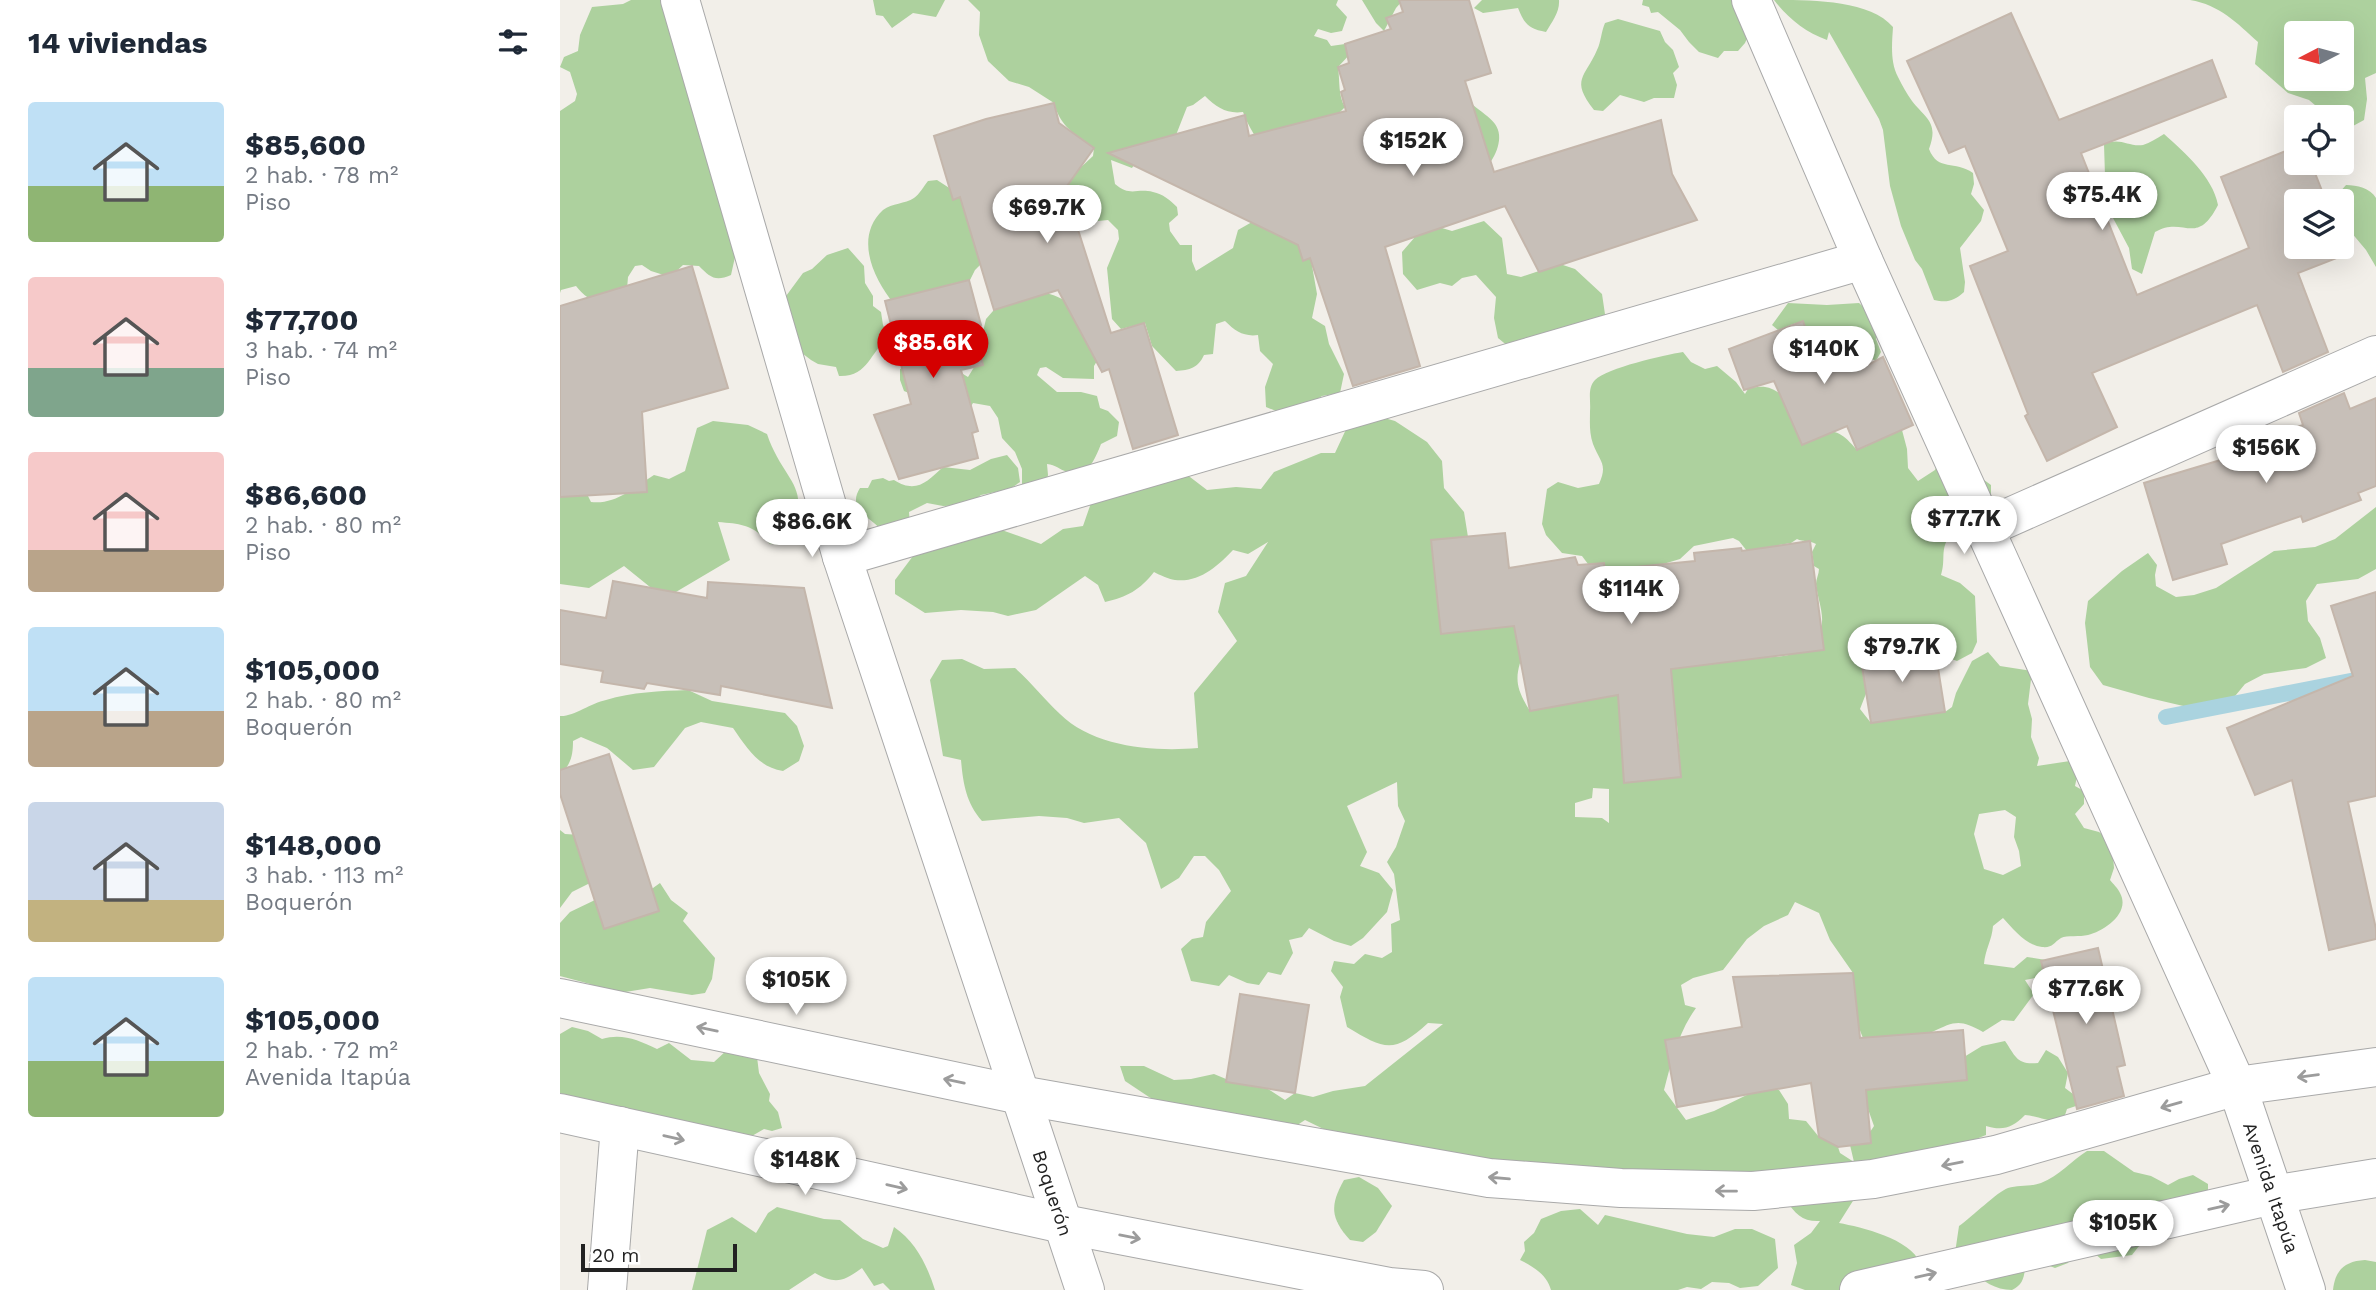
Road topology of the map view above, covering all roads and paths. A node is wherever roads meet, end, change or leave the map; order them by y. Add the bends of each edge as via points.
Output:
1 (680, 0) edge
2 (1751, 0) edge
3 (1863, 260) junction
4 (2376, 355) edge
5 (1984, 528) junction
6 (842, 556) junction
7 (560, 998) edge
8 (2376, 1068) edge
9 (2237, 1086) junction
10 (1020, 1095) junction
11 (560, 1113) edge
12 (620, 1126) junction
13 (2376, 1178) edge
14 (2273, 1195) junction
15 (1063, 1224) junction
16 (607, 1290) edge
17 (1085, 1290) edge
18 (1424, 1290) edge
19 (1860, 1290) edge
20 (2306, 1290) edge

1 - 6 street, Boquerón
2 - 3 street, Avenida Itapúa
3 - 5 street, Avenida Itapúa
3 - 6 street
4 - 5 street
5 - 9 street, Avenida Itapúa
6 - 10 street, Boquerón
10 -> 7 street
8 -> 9 street
9 -> 10 street via 1996,1155 1873,1179 1753,1191 1489,1178
9 - 14 street, Avenida Itapúa
10 - 15 street, Boquerón
11 - 12 street
12 -> 15 street
12 - 16 street
13 - 14 street
19 -> 14 street
14 - 20 street, Avenida Itapúa
15 - 17 street, Boquerón
15 -> 18 street

